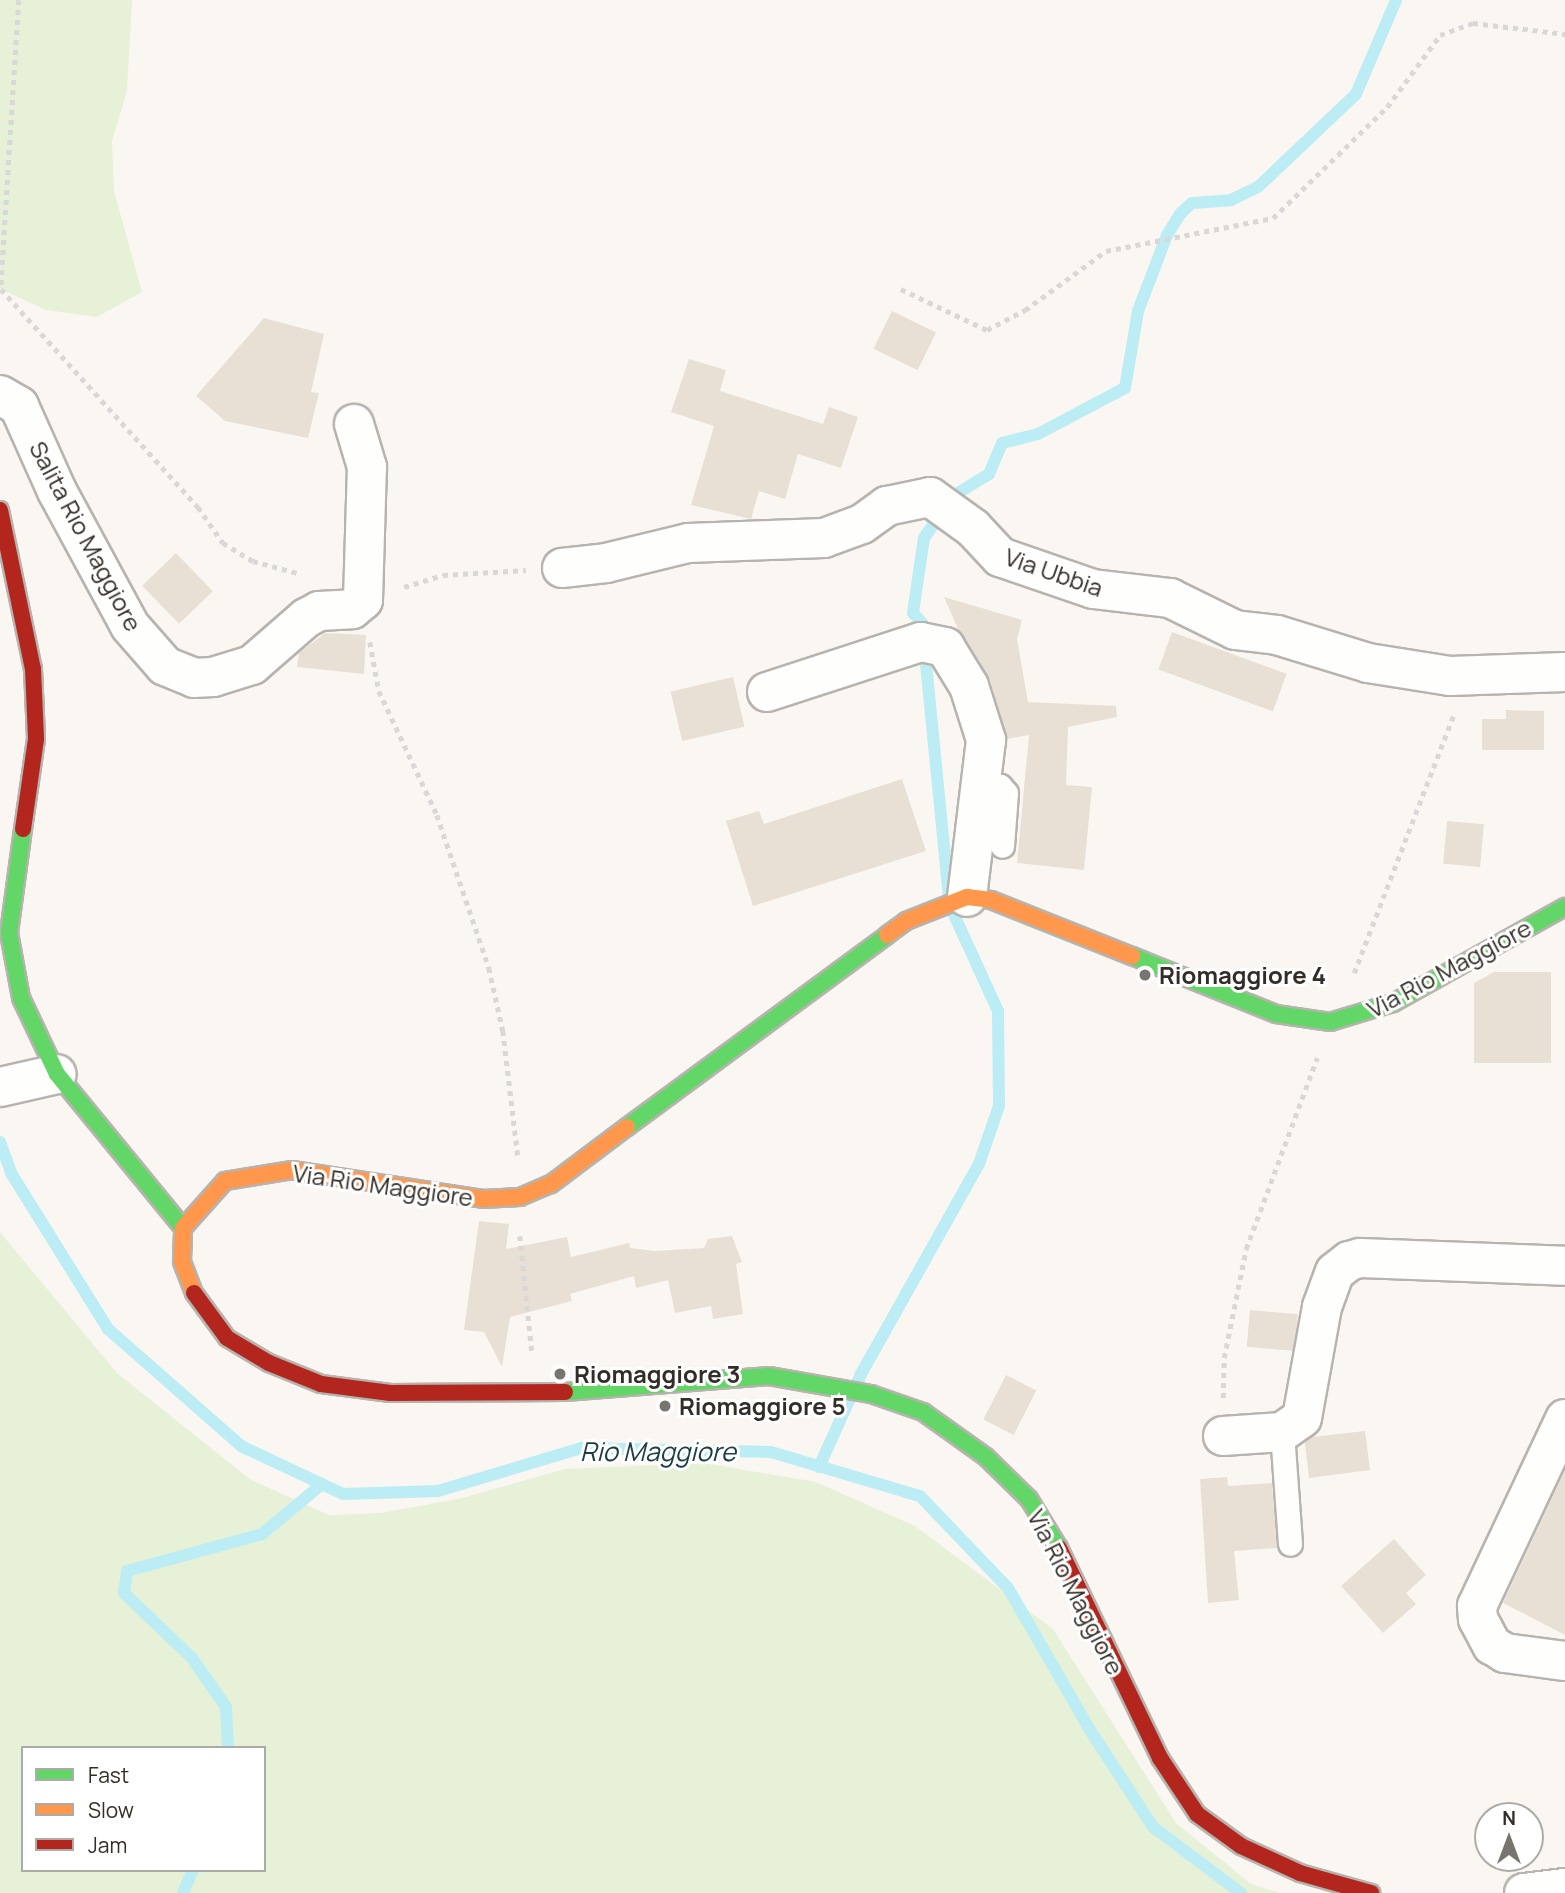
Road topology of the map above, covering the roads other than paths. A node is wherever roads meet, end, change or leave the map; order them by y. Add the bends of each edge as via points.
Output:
1 (0, 395) edge
2 (354, 424) dead end
3 (0, 510) edge
4 (562, 568) road end
5 (1565, 672) edge
6 (767, 692) dead end
7 (980, 785) junction
8 (1002, 846) dead end
9 (967, 897) junction
10 (1565, 907) edge
11 (30, 1080) edge
12 (183, 1228) junction
13 (1565, 1266) edge
14 (1565, 1419) edge
15 (1282, 1432) junction
16 (1228, 1435) road end
17 (1290, 1544) dead end
18 (1565, 1661) edge
19 (1565, 1888) edge
20 (1371, 1893) edge
21 (1524, 1893) edge

1 - 2 street, Salita Rio Maggiore via 19,406 57,491 130,626 145,646 179,675 213,677 253,665 306,618 319,611 352,609 363,600 367,467
3 - 11 street via 33,669 36,739 9,933
4 - 5 street, Via Ubbia via 606,563 688,543 824,538 862,524 887,506 930,497 973,528 1000,557 1093,589 1170,598 1235,630 1278,635 1368,663 1462,675
6 - 7 street via 920,642 945,647 969,687 986,740
7 - 8 lane via 1000,786 1006,793
7 - 9 street
9 - 10 street, Via Rio Maggiore via 991,900 1276,1014 1330,1021 1394,1003
9 - 12 street, Via Rio Maggiore via 906,921 551,1184 520,1197 448,1196 292,1170 255,1174 225,1181
11 - 12 street
12 - 20 street, Via Rio Maggiore via 182,1261 205,1312 227,1338 269,1363 321,1384 390,1393 536,1392 769,1376 871,1394 923,1412 986,1457 1028,1499 1058,1546 1160,1758 1197,1814 1241,1846 1288,1868
13 - 15 street via 1349,1261 1335,1272 1322,1307 1306,1410 1294,1426
14 - 18 street via 1477,1606 1483,1633 1492,1645 1505,1653
15 - 16 street
15 - 17 lane
19 - 21 street

